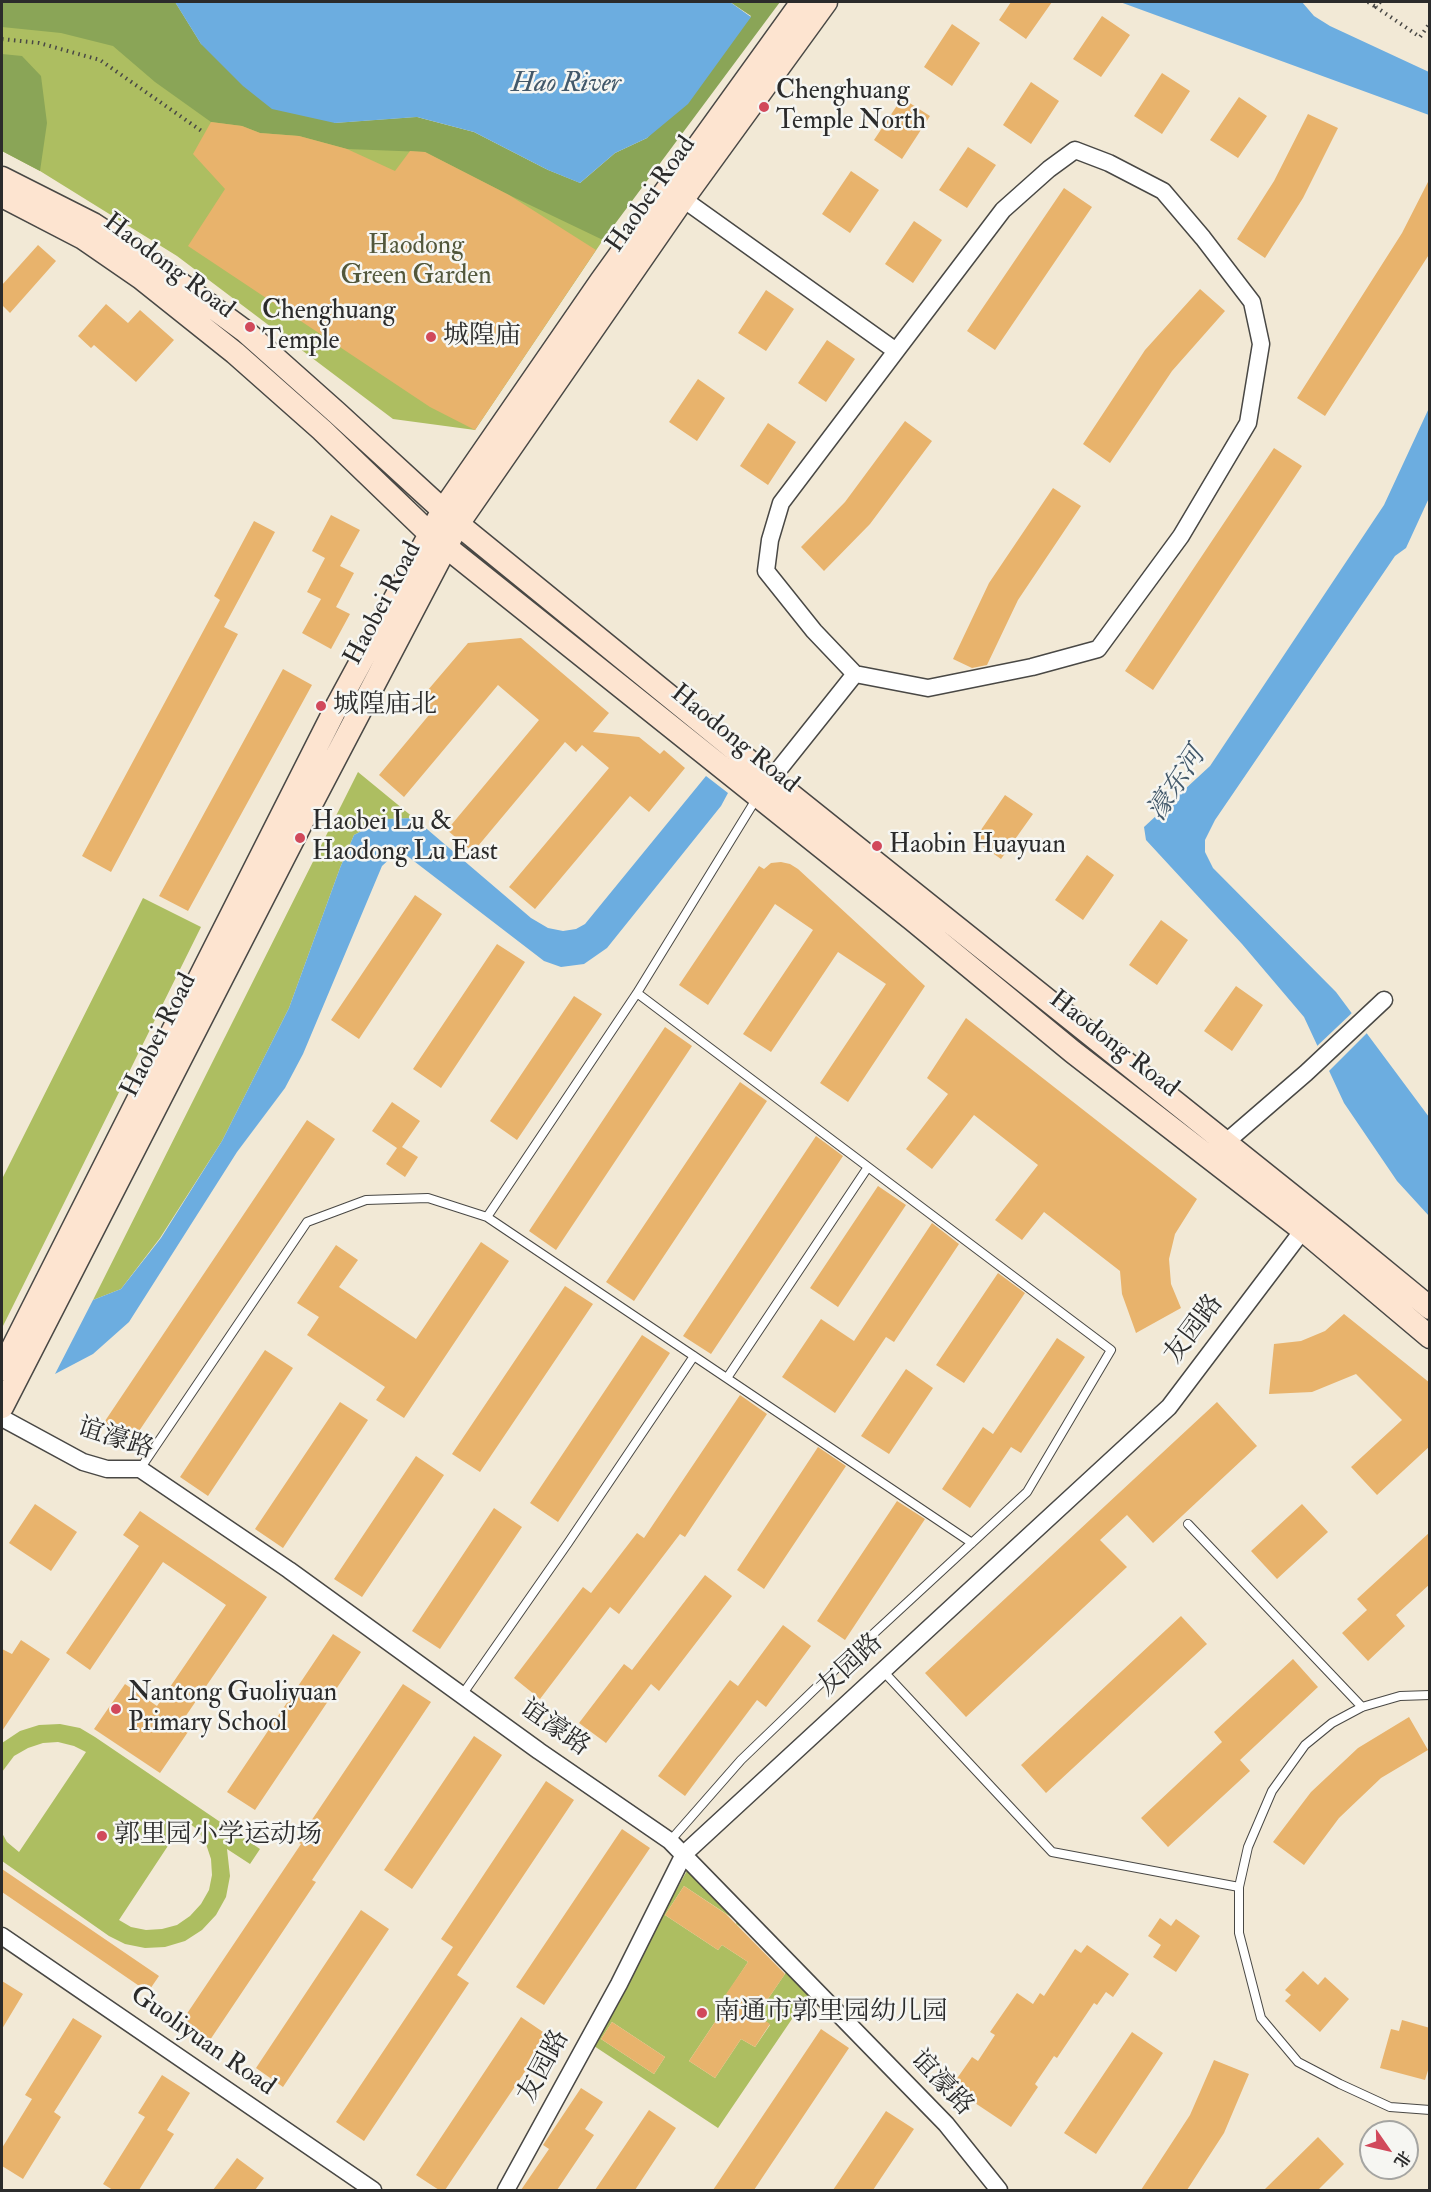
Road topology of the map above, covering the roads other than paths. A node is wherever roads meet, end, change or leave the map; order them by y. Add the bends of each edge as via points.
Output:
1 (802, 2) edge
2 (826, 2) edge
3 (2, 178) edge
4 (2, 196) edge
5 (683, 199) junction
6 (896, 351) junction
7 (451, 517) junction
8 (438, 541) junction
9 (855, 674) junction
10 (765, 788) junction
11 (637, 993) junction
12 (1384, 1000) dead end
13 (1225, 1143) junction
14 (868, 1167) junction
15 (487, 1217) junction
16 (1303, 1230) junction
17 (1428, 1305) edge
18 (1430, 1336) edge
19 (694, 1356) junction
20 (2, 1369) edge
21 (727, 1378) junction
22 (2, 1407) edge
23 (2, 1418) edge
24 (140, 1469) junction
25 (1188, 1524) dead end
26 (972, 1542) junction
27 (883, 1671) junction
28 (462, 1695) junction
29 (1430, 1695) edge
30 (1362, 1707) junction
31 (670, 1841) junction
32 (684, 1854) junction
33 (1239, 1887) junction
34 (2, 1936) edge
35 (1430, 2110) edge
36 (373, 2190) edge
37 (506, 2190) edge
38 (999, 2190) edge

1 - 7 main road, Haobei Road via 601,281
2 - 5 main road, Haobei Road
3 - 7 main road, Haodong Road via 93,224 246,332
4 - 8 main road, Haodong Road via 83,238 141,278 235,353 322,430
5 - 6 street
5 - 7 main road, Haobei Road
6 - 9 street via 781,504 767,561 766,571
6 - 9 street via 1003,210 1075,150 1162,191 1252,302 1261,344 1248,423 1181,536 1098,649 927,688
7 - 8 main road, Haobei Road
7 - 10 main road, Haodong Road
8 - 10 main road, Haodong Road
8 - 20 main road, Haobei Road via 333,714
8 - 22 main road, Haobei Road
9 - 10 street
10 - 11 lane
10 - 13 main road, Haodong Road
10 - 16 main road, Haodong Road via 913,920 1073,1052
11 - 14 lane
11 - 15 lane
12 - 13 street
13 - 17 main road, Haodong Road
14 - 21 lane
14 - 26 lane via 1111,1350 1027,1492
15 - 19 lane
15 - 24 lane via 428,1198 366,1200 308,1222
16 - 18 main road, Haodong Road
16 - 27 street, 友园路 via 1169,1407
19 - 21 lane
19 - 28 lane
21 - 26 lane
23 - 24 street, 谊濠路 via 83,1462 107,1469
24 - 28 street, 谊濠路
25 - 30 lane
26 - 31 lane via 741,1760
27 - 32 street, 友园路
27 - 33 lane via 1052,1852
28 - 31 street, 谊濠路
29 - 30 lane via 1400,1696
30 - 33 lane via 1332,1723 1305,1745 1272,1791 1248,1847
31 - 32 street, 谊濠路
32 - 37 street, 友园路 via 619,1984
32 - 38 street, 谊濠路 via 946,2124
33 - 35 lane via 1239,1933 1261,2018 1298,2062 1390,2107
34 - 36 street, Guoliyuan Road

